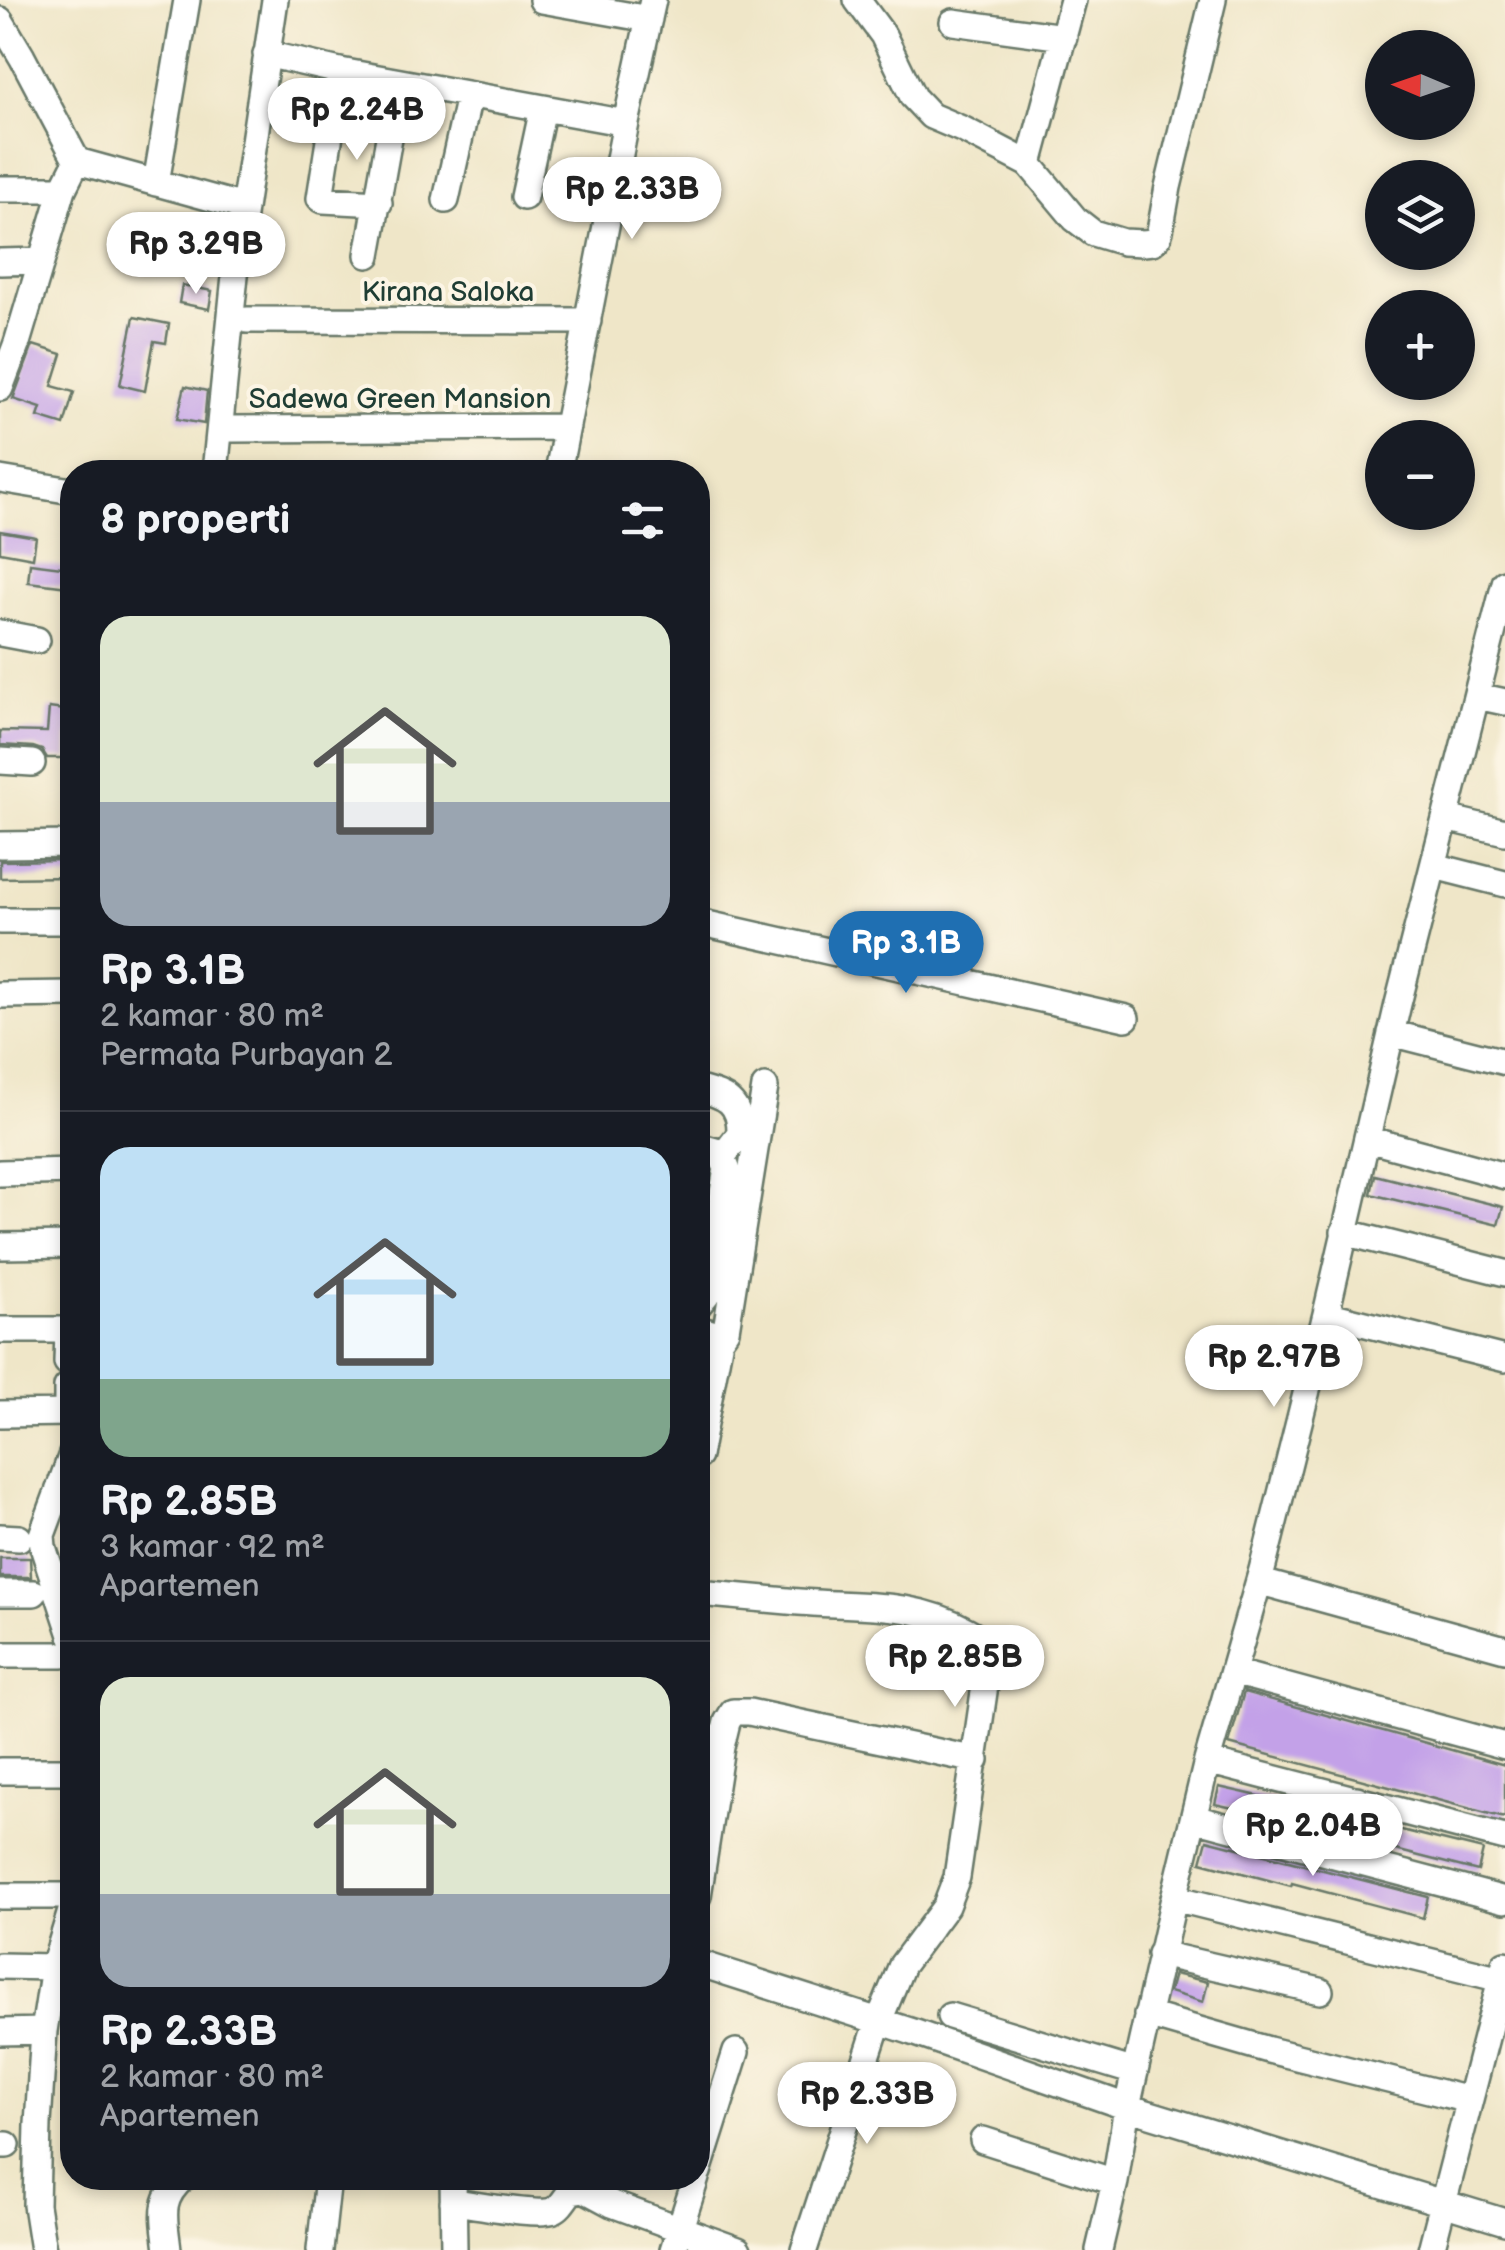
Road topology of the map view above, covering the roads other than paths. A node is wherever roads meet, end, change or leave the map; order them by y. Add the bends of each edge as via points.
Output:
1 (188, 0) edge
2 (274, 0) edge
3 (542, 0) edge
4 (857, 0) edge
5 (1073, 0) edge
6 (1213, 0) edge
7 (651, 10) edge
8 (0, 20) edge
9 (954, 22) dead end
10 (1064, 37) junction
11 (266, 54) junction
12 (11, 57) edge
13 (340, 72) junction
14 (400, 82) junction
15 (469, 96) junction
16 (543, 108) junction
17 (626, 123) junction
18 (77, 161) junction
19 (1030, 164) junction
20 (156, 183) junction
21 (0, 189) edge
22 (64, 189) junction
23 (524, 197) dead end
24 (446, 200) dead end
25 (379, 202) junction
26 (244, 208) junction
27 (368, 255) dead end
28 (41, 261) junction
29 (0, 262) edge
30 (247, 320) dead end
31 (588, 321) junction
32 (9, 343) edge
33 (0, 388) edge
34 (567, 427) junction
35 (233, 429) dead end
36 (216, 460) edge
37 (560, 460) edge
38 (0, 479) edge
39 (60, 489) edge
40 (1503, 600) edge
41 (0, 634) edge
42 (36, 640) dead end
43 (1476, 696) junction
44 (1505, 702) edge
45 (0, 760) edge
46 (32, 764) dead end
47 (1446, 818) junction
48 (1505, 832) edge
49 (60, 844) edge
50 (0, 845) edge
51 (1434, 866) junction
52 (1505, 884) edge
53 (0, 921) edge
54 (60, 921) edge
55 (710, 925) edge
56 (60, 994) edge
57 (0, 995) edge
58 (1126, 1018) dead end
59 (1391, 1033) junction
60 (1505, 1062) edge
61 (765, 1088) dead end
62 (710, 1092) edge
63 (1367, 1139) junction
64 (710, 1149) edge
65 (722, 1156) junction
66 (60, 1172) edge
67 (0, 1173) edge
68 (1505, 1176) edge
69 (1344, 1232) junction
70 (60, 1245) edge
71 (0, 1246) edge
72 (725, 1264) junction
73 (1505, 1273) edge
74 (710, 1289) edge
75 (1326, 1314) junction
76 (0, 1330) edge
77 (60, 1330) edge
78 (710, 1334) edge
79 (710, 1346) edge
80 (1504, 1355) edge
81 (710, 1398) edge
82 (60, 1413) edge
83 (0, 1414) edge
84 (60, 1485) edge
85 (1272, 1585) dead end
86 (0, 1593) edge
87 (34, 1593) dead end
88 (710, 1593) edge
89 (60, 1613) edge
90 (60, 1646) edge
91 (1505, 1649) edge
92 (0, 1655) edge
93 (1232, 1672) junction
94 (710, 1743) edge
95 (1505, 1746) edge
96 (976, 1760) junction
97 (1208, 1761) junction
98 (0, 1771) edge
99 (60, 1771) edge
100 (1357, 1798) junction
101 (1194, 1818) junction
102 (1505, 1838) edge
103 (1342, 1856) junction
104 (0, 1896) edge
105 (60, 1896) edge
106 (1174, 1898) junction
107 (1505, 1900) edge
108 (60, 1948) edge
109 (1160, 1954) junction
110 (0, 1966) edge
111 (710, 1966) edge
112 (54, 1968) junction
113 (1503, 1971) edge
114 (1320, 1992) dead end
115 (1147, 2015) junction
116 (950, 2016) dead end
117 (881, 2024) junction
118 (44, 2031) junction
119 (0, 2032) edge
120 (736, 2052) dead end
121 (1135, 2072) junction
122 (1470, 2100) junction
123 (1127, 2107) junction
124 (710, 2134) edge
125 (984, 2140) dead end
126 (1114, 2182) junction
127 (170, 2190) edge
128 (327, 2190) edge
129 (453, 2190) edge
130 (578, 2190) edge
131 (586, 2190) edge
132 (692, 2190) edge
133 (1444, 2202) junction
134 (1505, 2222) edge
135 (676, 2240) edge
136 (44, 2250) edge
137 (168, 2250) edge
138 (320, 2250) edge
139 (454, 2250) edge
140 (738, 2250) edge
141 (804, 2250) edge
142 (1100, 2250) edge
143 (1431, 2250) edge

1 - 20 street
2 - 11 street
3 - 7 street
4 - 19 street via 921,107
5 - 10 street
6 - 19 street via 1158,238 1123,242 1092,233
7 - 17 street
8 - 12 street
9 - 10 street
10 - 19 street
11 - 13 street
11 - 26 street
12 - 18 street
13 - 14 street
13 - 25 street via 320,198
14 - 15 street
14 - 25 street
15 - 16 street
15 - 24 street
16 - 17 street
16 - 23 street
17 - 31 street
18 - 20 street
18 - 22 street
20 - 26 street
21 - 22 street
22 - 28 street
25 - 27 street
26 - 36 street
28 - 29 street
28 - 32 street
30 - 31 street, Kirana Saloka
31 - 34 street
32 - 33 street
34 - 35 street, Sadewa Green Mansion
34 - 37 street
38 - 39 street
40 - 43 street
41 - 42 street
43 - 44 street
43 - 47 street
45 - 46 street
47 - 48 street
47 - 51 street
49 - 50 street
51 - 52 street
51 - 59 street
53 - 54 street
55 - 58 street
56 - 57 street
59 - 60 street
59 - 63 street
61 - 72 street
62 - 65 street via 721,1094 739,1118 740,1134
63 - 68 street
63 - 69 street
64 - 65 street
65 - 72 street
66 - 67 street
69 - 73 street
69 - 75 street
70 - 71 street
72 - 74 street
72 - 78 street via 726,1330
75 - 80 street
75 - 93 street
76 - 77 street
79 - 81 street
82 - 83 street
84 - 89 street via 42,1541
85 - 91 street
86 - 87 street
88 - 96 street via 902,1608 936,1615 983,1639 991,1656
90 - 92 street
93 - 95 street
93 - 97 street
94 - 96 street via 738,1710
96 - 117 street via 951,1896 902,1965
97 - 100 street
97 - 101 street
98 - 99 street
100 - 102 street
100 - 103 street
101 - 103 street
101 - 106 street
103 - 107 street
104 - 105 street
106 - 109 street
106 - 113 street
108 - 112 street
109 - 114 street
109 - 115 street
110 - 112 street
111 - 117 street
112 - 118 street
113 - 122 street
115 - 121 street
115 - 122 street
116 - 121 street
117 - 123 street
117 - 141 street
118 - 119 street
118 - 136 street via 36,2205
120 - 124 street
121 - 123 street
122 - 133 street
123 - 126 street
123 - 133 street
125 - 126 street
126 - 142 street
127 - 137 street via 164,2206
128 - 138 street
129 - 130 street via 550,2211
129 - 139 street
131 - 135 street
132 - 135 street
133 - 134 street
133 - 143 street
135 - 140 street

